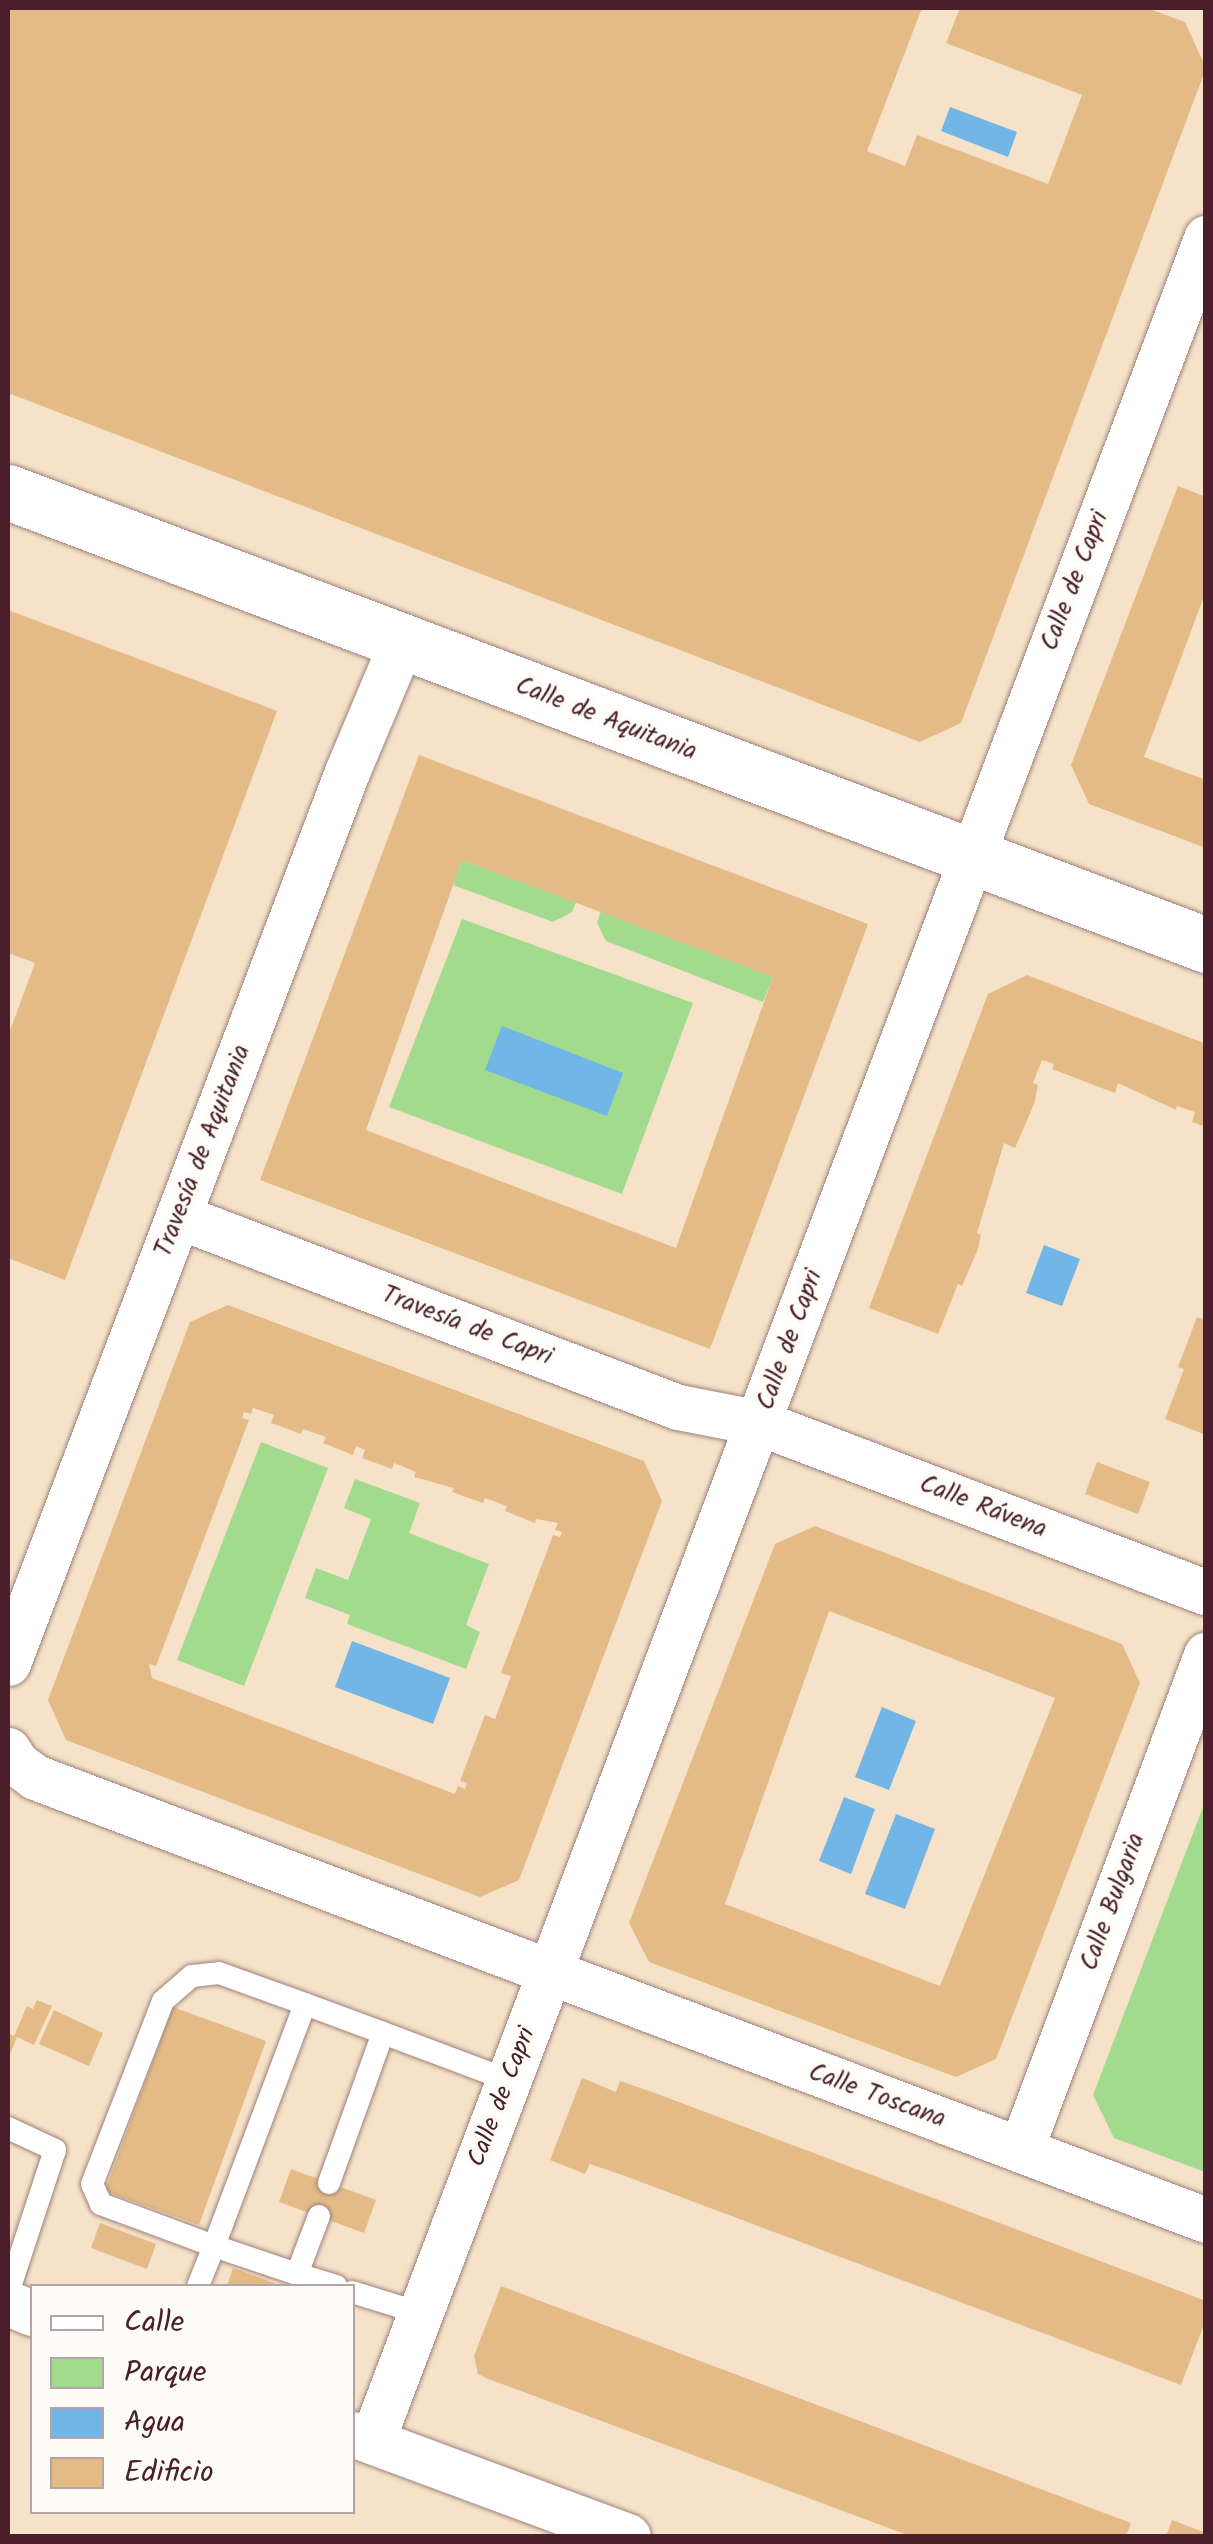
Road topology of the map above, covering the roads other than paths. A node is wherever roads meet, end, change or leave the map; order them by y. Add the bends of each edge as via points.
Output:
1 (1206, 238) edge
2 (8, 492) edge
3 (402, 641) junction
4 (970, 857) junction
5 (1206, 945) edge
6 (178, 1216) junction
7 (760, 1423) junction
8 (1206, 1592) edge
9 (1206, 1655) edge
10 (8, 1662) edge
11 (8, 1750) edge
12 (548, 1974) junction
13 (305, 2004) junction
14 (384, 2033) junction
15 (508, 2080) junction
16 (8, 2128) edge
17 (1021, 2149) junction
18 (330, 2183) dead end
19 (320, 2216) dead end
20 (1206, 2220) edge
21 (214, 2246) junction
22 (297, 2274) junction
23 (199, 2284) edge
24 (330, 2284) edge
25 (8, 2293) edge
26 (355, 2293) edge
27 (420, 2313) junction
28 (362, 2437) edge
29 (628, 2536) edge

1 - 4 street, Calle de Capri
2 - 3 street, Calle de Aquitania
3 - 4 street, Calle de Aquitania
3 - 6 street, Travesía de Aquitania
4 - 5 street, Calle de Aquitania
4 - 7 street, Calle de Capri
6 - 7 street, Travesía de Capri via 678,1407
6 - 10 street, Travesía de Aquitania
7 - 8 street, Calle Rávena
7 - 12 street, Calle de Capri
9 - 17 street, Calle Bulgaria
11 - 12 street via 35,1777
12 - 15 street, Calle de Capri
12 - 17 street, Calle Toscana
13 - 14 lane
13 - 21 lane
13 - 21 lane via 218,1973 180,1985 163,2001 92,2184 101,2204
14 - 15 lane
14 - 18 lane
15 - 27 street, Calle de Capri
16 - 25 lane via 56,2150
17 - 20 street, Calle Toscana
19 - 22 lane
21 - 22 lane
21 - 23 lane
22 - 24 lane
26 - 27 lane
27 - 28 street, Calle de Capri
28 - 29 street

